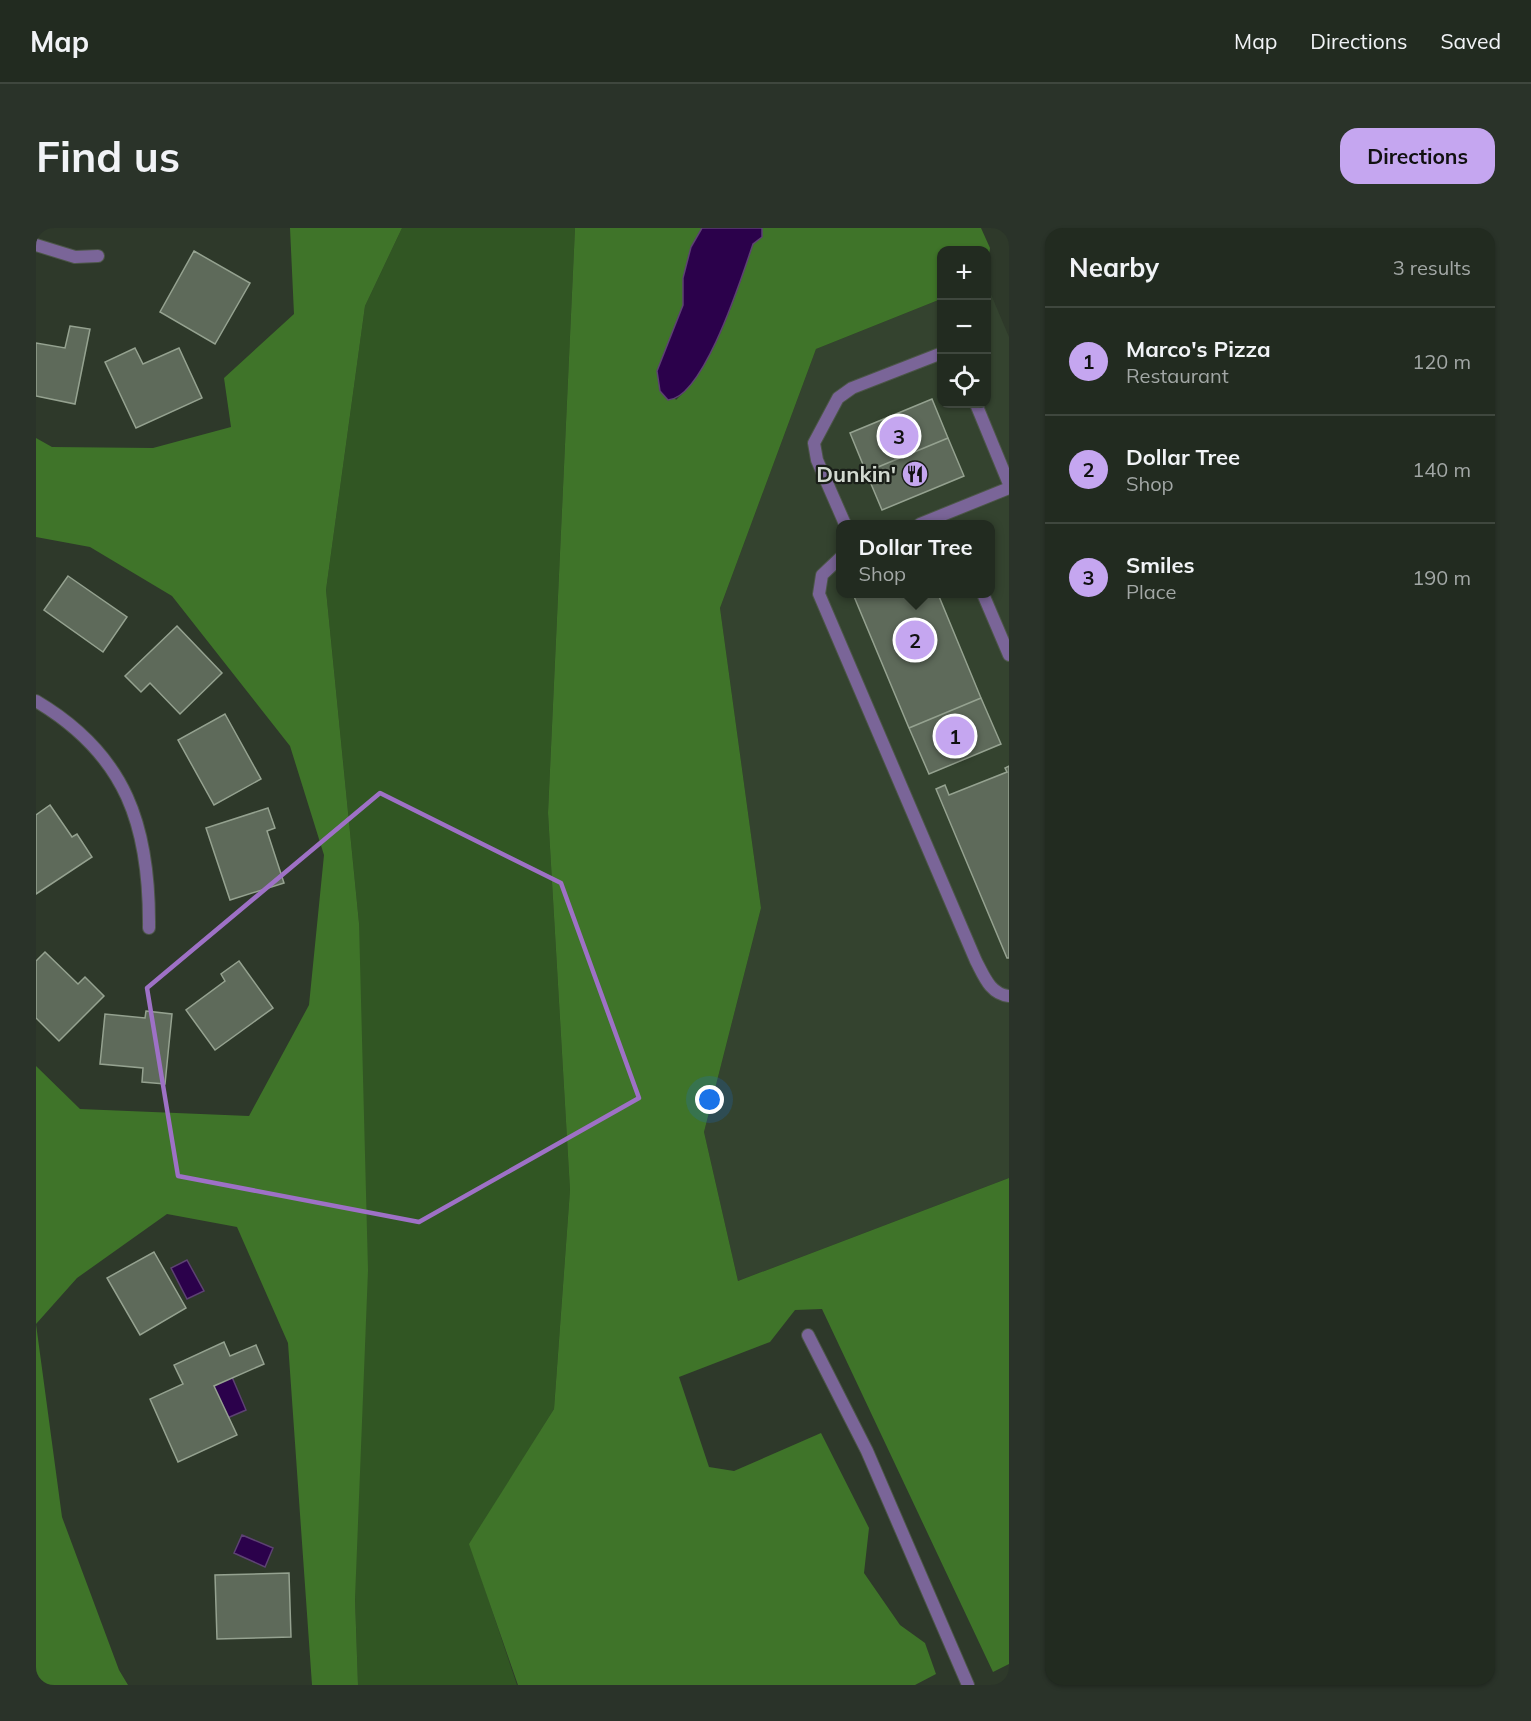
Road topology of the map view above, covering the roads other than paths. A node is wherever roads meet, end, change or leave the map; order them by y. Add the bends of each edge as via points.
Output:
1 (36, 245) edge
2 (98, 256) dead end
3 (939, 354) edge
4 (978, 408) edge
5 (1009, 486) edge
6 (952, 519) edge
7 (843, 520) edge
8 (836, 562) edge
9 (985, 598) edge
10 (1009, 655) edge
11 (36, 701) edge
12 (149, 928) dead end
13 (1009, 996) edge
14 (808, 1335) dead end
15 (968, 1685) edge

1 - 2 street via 75,257
3 - 7 street via 852,388 838,398 814,443 817,460
4 - 5 street
5 - 6 street
8 - 13 street via 822,575 819,594 976,961 988,984 1001,995
9 - 10 street
11 - 12 street via 60,715 88,740 112,769 130,800 150,881
14 - 15 street via 867,1451

